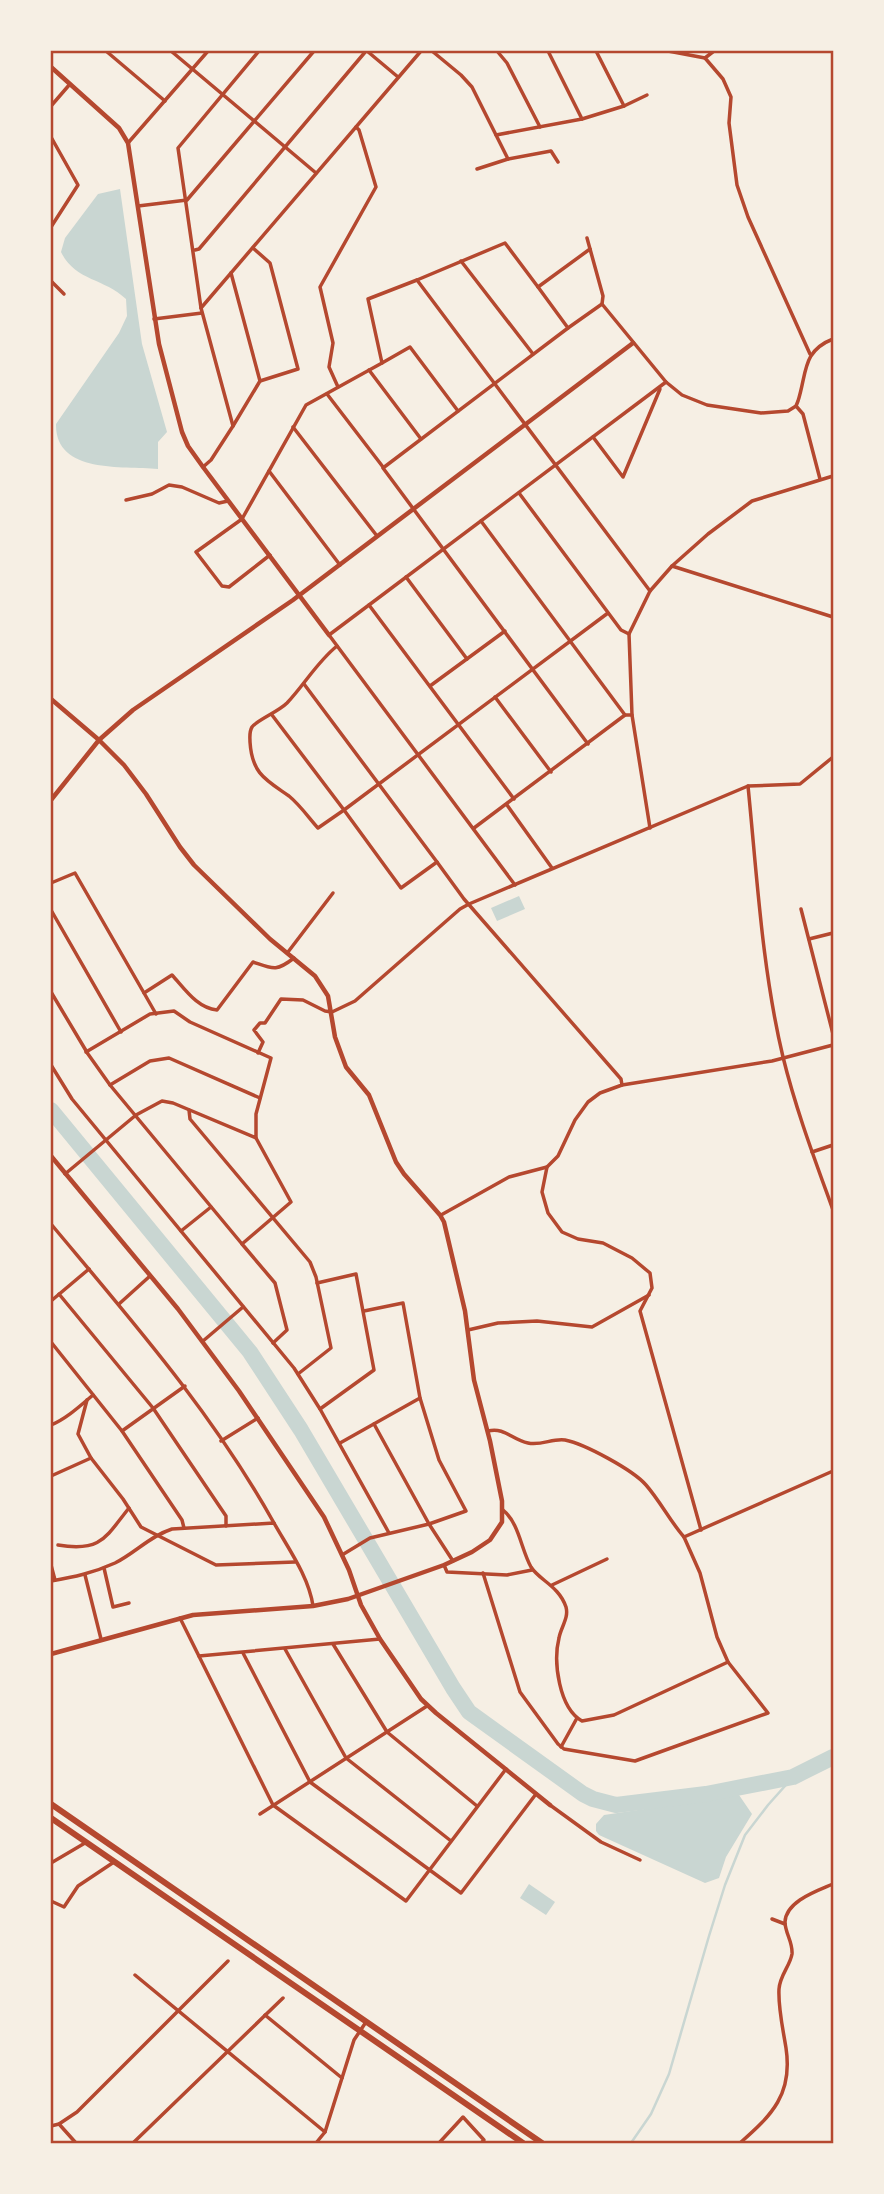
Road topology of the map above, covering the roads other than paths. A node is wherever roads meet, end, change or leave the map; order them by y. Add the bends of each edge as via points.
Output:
1 (106, 51) edge
2 (171, 51) edge
3 (208, 51) edge
4 (259, 51) edge
5 (314, 51) edge
6 (367, 51) edge
7 (421, 51) edge
8 (432, 51) edge
9 (497, 51) edge
10 (548, 51) edge
11 (596, 51) edge
12 (668, 51) edge
13 (714, 51) edge
14 (705, 58) junction
15 (51, 67) edge
16 (192, 69) junction
17 (398, 77) junction
18 (70, 84) junction
19 (222, 94) junction
20 (647, 95) dead end
21 (165, 101) junction
22 (51, 106) edge
23 (624, 106) junction
24 (582, 119) junction
25 (254, 121) junction
26 (356, 127) junction
27 (540, 127) junction
28 (496, 135) junction
29 (51, 137) edge
30 (128, 143) junction
31 (285, 147) junction
32 (508, 159) junction
33 (558, 162) dead end
34 (477, 169) dead end
35 (316, 173) junction
36 (187, 200) junction
37 (138, 206) junction
38 (51, 227) edge
39 (587, 237) dead end
40 (253, 248) junction
41 (590, 249) junction
42 (194, 250) junction
43 (461, 261) junction
44 (231, 273) junction
45 (417, 280) junction
46 (51, 281) edge
47 (538, 287) junction
48 (64, 294) dead end
49 (602, 303) junction
50 (201, 310) junction
51 (154, 319) junction
52 (568, 328) junction
53 (833, 339) edge
54 (633, 343) junction
55 (533, 354) junction
56 (810, 354) junction
57 (382, 363) junction
58 (369, 370) junction
59 (260, 381) junction
60 (666, 382) junction
61 (495, 384) junction
62 (338, 387) junction
63 (661, 387) junction
64 (327, 394) junction
65 (796, 406) junction
66 (458, 411) junction
67 (525, 424) junction
68 (233, 426) junction
69 (293, 426) junction
70 (593, 437) junction
71 (421, 439) junction
72 (556, 465) junction
73 (203, 467) junction
74 (383, 468) junction
75 (269, 471) junction
76 (833, 476) edge
77 (820, 479) junction
78 (519, 493) junction
79 (127, 500) dead end
80 (228, 501) junction
81 (414, 509) junction
82 (242, 519) junction
83 (481, 521) junction
84 (377, 537) junction
85 (444, 549) junction
86 (270, 555) junction
87 (340, 565) junction
88 (672, 566) junction
89 (407, 577) junction
90 (650, 591) junction
91 (299, 594) junction
92 (369, 605) junction
93 (608, 613) junction
94 (833, 617) edge
95 (505, 631) junction
96 (629, 634) junction
97 (329, 635) junction
98 (570, 640) junction
99 (337, 646) junction
100 (467, 659) junction
101 (533, 668) junction
102 (303, 684) junction
103 (430, 686) junction
104 (495, 697) junction
105 (51, 699) edge
106 (272, 715) junction
107 (625, 715) junction
108 (632, 715) junction
109 (459, 725) junction
110 (99, 740) junction
111 (588, 744) junction
112 (418, 754) junction
113 (833, 757) edge
114 (551, 772) junction
115 (379, 785) junction
116 (748, 786) junction
117 (514, 799) junction
118 (51, 800) edge
119 (507, 805) junction
120 (344, 810) junction
121 (474, 828) junction
122 (650, 828) junction
123 (437, 862) junction
124 (553, 869) junction
125 (51, 883) edge
126 (515, 885) junction
127 (333, 893) dead end
128 (469, 904) junction
129 (801, 909) dead end
130 (51, 910) edge
131 (833, 933) edge
132 (808, 939) junction
133 (288, 952) junction
134 (295, 957) junction
135 (51, 992) edge
136 (144, 993) junction
137 (332, 1012) junction
138 (156, 1014) junction
139 (121, 1032) junction
140 (833, 1034) edge
141 (833, 1045) edge
142 (86, 1052) junction
143 (258, 1053) junction
144 (783, 1058) junction
145 (51, 1065) edge
146 (110, 1085) junction
147 (622, 1085) junction
148 (260, 1098) junction
149 (190, 1110) junction
150 (136, 1115) junction
151 (256, 1138) junction
152 (106, 1140) junction
153 (833, 1145) edge
154 (811, 1152) junction
155 (51, 1156) edge
156 (547, 1167) junction
157 (65, 1174) junction
158 (211, 1208) junction
159 (833, 1210) edge
160 (440, 1215) junction
161 (273, 1217) junction
162 (51, 1224) edge
163 (181, 1231) junction
164 (242, 1244) junction
165 (89, 1269) junction
166 (150, 1276) junction
167 (317, 1283) junction
168 (59, 1294) junction
169 (650, 1295) junction
170 (51, 1301) edge
171 (119, 1304) junction
172 (243, 1307) junction
173 (364, 1311) junction
174 (468, 1330) junction
175 (203, 1341) junction
176 (51, 1342) edge
177 (273, 1343) junction
178 (298, 1374) junction
179 (185, 1386) junction
180 (93, 1395) junction
181 (420, 1398) junction
182 (87, 1400) junction
183 (153, 1408) junction
184 (320, 1409) junction
185 (258, 1419) junction
186 (374, 1424) junction
187 (51, 1425) edge
188 (122, 1431) junction
189 (488, 1431) junction
190 (221, 1441) junction
191 (340, 1443) junction
192 (91, 1458) junction
193 (833, 1471) edge
194 (51, 1476) edge
195 (129, 1508) junction
196 (503, 1510) junction
197 (274, 1523) junction
198 (429, 1524) junction
199 (226, 1525) junction
200 (184, 1528) junction
201 (701, 1530) junction
202 (389, 1533) junction
203 (158, 1534) junction
204 (684, 1537) junction
205 (58, 1545) dead end
206 (342, 1555) junction
207 (607, 1559) dead end
208 (453, 1561) junction
209 (295, 1562) junction
210 (51, 1565) edge
211 (444, 1565) junction
212 (104, 1568) junction
213 (533, 1570) junction
214 (483, 1573) junction
215 (85, 1576) junction
216 (53, 1580) edge
217 (552, 1585) junction
218 (358, 1596) junction
219 (127, 1605) dead end
220 (313, 1606) junction
221 (180, 1618) junction
222 (101, 1639) junction
223 (380, 1639) junction
224 (333, 1644) junction
225 (285, 1649) junction
226 (243, 1653) junction
227 (51, 1654) edge
228 (199, 1656) junction
229 (728, 1662) junction
230 (427, 1706) junction
231 (577, 1718) junction
232 (387, 1732) junction
233 (561, 1747) junction
234 (346, 1758) junction
235 (506, 1769) junction
236 (310, 1782) junction
237 (536, 1794) junction
238 (51, 1804) edge
239 (273, 1805) junction
240 (550, 1805) joint
241 (477, 1806) junction
242 (260, 1814) dead end
243 (51, 1818) edge
244 (451, 1841) junction
245 (86, 1842) junction
246 (640, 1860) dead end
247 (51, 1861) edge
248 (115, 1862) junction
249 (428, 1870) junction
250 (833, 1884) edge
251 (51, 1901) edge
252 (772, 1920) dead end
253 (785, 1924) junction
254 (228, 1961) dead end
255 (135, 1975) dead end
256 (283, 1998) dead end
257 (179, 2010) junction
258 (265, 2015) junction
259 (366, 2022) junction
260 (360, 2031) junction
261 (228, 2051) junction
262 (342, 2079) junction
263 (471, 2107) junction
264 (463, 2116) junction
265 (59, 2124) junction
266 (51, 2126) edge
267 (325, 2132) junction
268 (76, 2143) edge
269 (133, 2143) edge
270 (316, 2143) edge
271 (439, 2143) edge
272 (481, 2143) edge
273 (523, 2143) edge
274 (541, 2143) edge
275 (740, 2143) edge

1 - 21 street
2 - 16 street
3 - 16 street
4 - 19 street
5 - 25 street
6 - 17 street
6 - 31 street
7 - 17 street
8 - 28 street via 472,87
9 - 27 street
10 - 24 street
11 - 23 street
12 - 14 street
13 - 14 street
14 - 56 street via 731,97 729,123 737,185 748,217
15 - 18 street
16 - 19 street
16 - 21 street
17 - 26 street
18 - 22 street
18 - 30 street via 119,128
19 - 25 street
19 - 36 street via 178,148
20 - 23 street
21 - 30 street
23 - 24 street
24 - 27 street
25 - 31 street
25 - 36 street
26 - 35 street
26 - 62 street via 376,187 320,287 333,344 328,367
27 - 28 street
28 - 32 street
29 - 38 street via 78,185
30 - 37 street
31 - 35 street
31 - 42 street
32 - 33 street via 551,152
32 - 34 street
35 - 40 street
36 - 37 street
36 - 42 street
37 - 51 street
39 - 41 street
40 - 44 street
40 - 59 street via 270,263 298,369
41 - 47 street
41 - 49 street
42 - 50 street
43 - 45 street
43 - 47 street via 505,243
43 - 55 street
44 - 50 street
44 - 59 street
45 - 57 street via 368,299
45 - 61 street
46 - 48 street
47 - 52 street
49 - 52 street
49 - 54 street
50 - 51 street
50 - 68 street
51 - 73 street via 182,432
52 - 55 street
53 - 56 street
54 - 60 street
54 - 67 street
55 - 61 street
56 - 65 street
57 - 58 street
57 - 66 street via 410,347
58 - 62 street
58 - 71 street
59 - 68 street
60 - 63 street
60 - 65 street via 682,395 707,405 761,414
61 - 66 street
61 - 67 street
62 - 64 street
63 - 70 street
63 - 70 street via 623,477
64 - 69 street via 306,405
64 - 74 street
65 - 77 street via 803,414
66 - 71 street
67 - 72 street
67 - 81 street
68 - 73 street
69 - 75 street
69 - 84 street
70 - 72 street
71 - 74 street
72 - 78 street
72 - 90 street
73 - 80 street
74 - 81 street
75 - 82 street
75 - 87 street
76 - 77 street
77 - 88 street via 752,501
78 - 83 street
78 - 93 street
79 - 80 street via 169,485 219,503
80 - 82 street
81 - 84 street
81 - 85 street
82 - 86 street
82 - 86 street via 196,552 222,586 229,587
83 - 85 street
83 - 98 street
84 - 87 street
85 - 89 street
85 - 95 street
86 - 91 street
87 - 91 street
88 - 90 street
88 - 94 street
89 - 92 street
89 - 100 street
90 - 96 street
91 - 97 street
91 - 110 street via 133,710
92 - 97 street
92 - 103 street
93 - 96 street
93 - 98 street
95 - 100 street
95 - 101 street
96 - 108 street
97 - 99 street
98 - 101 street
98 - 107 street
99 - 102 street
99 - 112 street
100 - 103 street
101 - 104 street
101 - 111 street
102 - 106 street
102 - 115 street
103 - 109 street
104 - 109 street
104 - 114 street
105 - 110 street
106 - 120 street
106 - 120 street via 256,722 249,732 251,754 266,780 290,797 318,828
107 - 108 street
107 - 111 street
108 - 122 street
109 - 112 street
109 - 117 street
110 - 118 street
110 - 133 street via 132,774 194,865
111 - 114 street
112 - 115 street
112 - 121 street
113 - 116 street via 800,784
114 - 117 street
115 - 120 street
115 - 123 street
116 - 122 street
116 - 144 street via 765,948
117 - 119 street
119 - 121 street
119 - 124 street
120 - 123 street via 401,888
121 - 126 street
122 - 124 street
123 - 128 street
124 - 126 street
125 - 136 street via 75,873
126 - 128 street
127 - 133 street
128 - 137 street via 359,999
128 - 147 street
129 - 132 street
130 - 139 street
131 - 132 street
132 - 140 street
133 - 134 street
134 - 136 street via 275,969 253,962 217,1010 195,1000 172,975
134 - 137 street via 322,985
135 - 142 street
136 - 138 street
137 - 143 street via 303,999 281,999 254,1031 263,1042
137 - 160 street via 346,1068 369,1095 396,1162
138 - 139 street
138 - 143 street via 174,1011
139 - 142 street
141 - 144 street
142 - 146 street
143 - 148 street via 271,1058
144 - 147 street
144 - 154 street
145 - 152 street
146 - 148 street via 150,1061 169,1058
146 - 150 street
147 - 156 street via 588,1102
148 - 151 street
149 - 150 street via 162,1101
149 - 151 street
149 - 161 street via 190,1119
150 - 152 street
150 - 158 street
151 - 161 street via 291,1202
152 - 157 street
152 - 163 street
153 - 154 street
154 - 159 street
155 - 157 street
156 - 160 street via 509,1177
156 - 169 street via 542,1192 557,1227 573,1238 603,1242 639,1263 650,1273
157 - 166 street
158 - 163 street
158 - 164 street
160 - 174 street
161 - 164 street
161 - 167 street via 310,1262
162 - 165 street
163 - 172 street
164 - 177 street via 275,1283 287,1330
165 - 168 street
165 - 171 street
166 - 171 street
166 - 175 street
167 - 173 street via 356,1274
167 - 178 street via 331,1348
168 - 170 street
168 - 183 street
169 - 174 street via 592,1327 537,1321 498,1322
169 - 201 street via 640,1311
171 - 179 street
172 - 175 street
172 - 177 street
173 - 181 street via 403,1303
173 - 184 street via 374,1370
174 - 189 street via 474,1380
175 - 185 street
176 - 180 street
177 - 178 street
178 - 184 street
179 - 183 street
179 - 190 street
180 - 182 street
180 - 188 street
181 - 186 street
181 - 198 street via 439,1460 466,1511
182 - 187 street
182 - 192 street via 78,1434
183 - 188 street
183 - 199 street via 226,1516
184 - 191 street
185 - 190 street
185 - 206 street via 324,1517
186 - 191 street
186 - 198 street
188 - 200 street
189 - 196 street
189 - 204 street via 502,1430 524,1443 573,1442 625,1468 646,1485
190 - 197 street
191 - 202 street
192 - 194 street
192 - 195 street
193 - 201 street
195 - 203 street via 141,1527
195 - 205 street via 104,1540 78,1548
196 - 208 street via 500,1527 490,1540
196 - 213 street via 511,1516
197 - 199 street
197 - 209 street
198 - 202 street
198 - 208 street
199 - 200 street
200 - 203 street
201 - 204 street
202 - 206 street via 370,1538
203 - 209 street via 216,1565
203 - 212 street
204 - 229 street via 701,1573
206 - 218 street
207 - 217 street
208 - 211 street
209 - 220 street
210 - 216 street
211 - 214 street via 447,1572
211 - 218 street
212 - 215 street
212 - 219 street via 113,1607
213 - 214 street
213 - 217 street
214 - 233 street via 520,1692
215 - 216 street
215 - 222 street
217 - 231 street via 567,1616 558,1640 562,1696
218 - 220 street
218 - 223 street
220 - 221 street
221 - 222 street
221 - 228 street
222 - 227 street
223 - 224 street
223 - 230 street
224 - 225 street
224 - 232 street
225 - 226 street
225 - 234 street
226 - 228 street
226 - 236 street
228 - 239 street
229 - 231 street via 614,1716
229 - 233 street via 768,1713 635,1761
230 - 232 street
230 - 235 street
231 - 233 street
232 - 234 street
232 - 241 street
234 - 236 street
234 - 244 street
235 - 237 street
235 - 241 street
236 - 239 street
236 - 249 street
237 - 240 street
237 - 249 street via 461,1894
238 - 259 highway
239 - 242 street
239 - 249 street via 406,1901
240 - 246 street via 601,1842
241 - 244 street
243 - 245 highway
244 - 249 street
245 - 247 street
245 - 248 highway
248 - 251 street via 78,1886 64,1907
248 - 260 highway
250 - 253 street via 798,1899
252 - 253 street
253 - 275 street via 792,1951 779,1992 787,2049 784,2093 765,2122
254 - 257 street
255 - 257 street
256 - 258 street
257 - 261 street
257 - 265 street via 77,2112
258 - 261 street
258 - 262 street
259 - 260 street
259 - 274 highway
260 - 262 street
260 - 263 highway
261 - 267 street
261 - 269 street
262 - 267 street
263 - 264 street
263 - 273 highway
264 - 271 street
264 - 272 street via 484,2140
265 - 266 street
265 - 268 street
267 - 270 street

